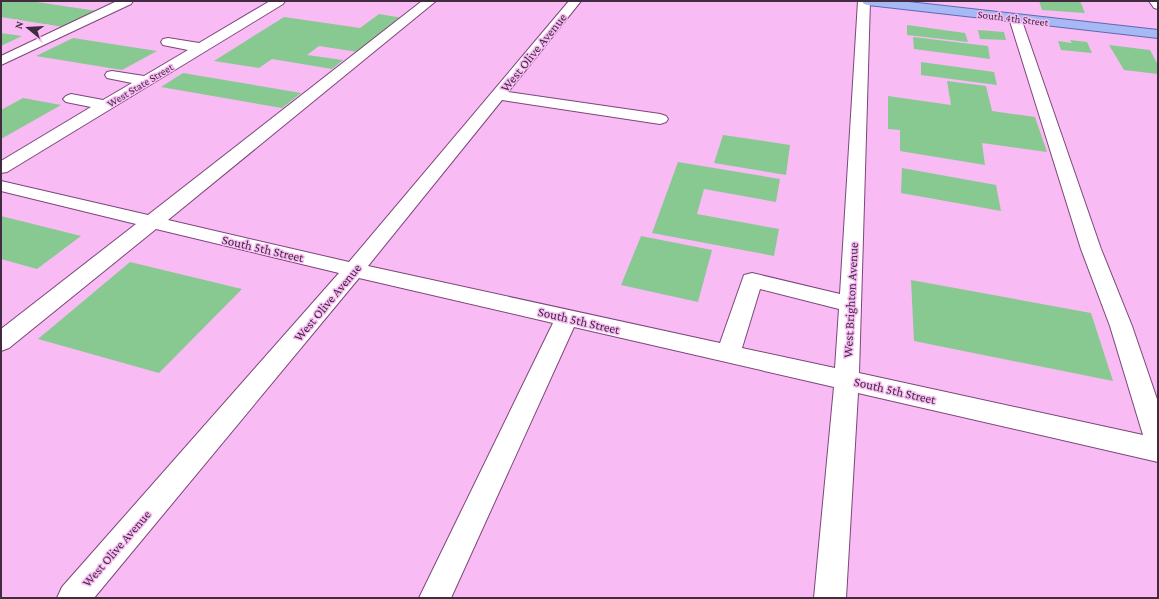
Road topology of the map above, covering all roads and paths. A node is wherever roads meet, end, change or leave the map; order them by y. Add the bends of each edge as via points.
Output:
1 (127, 1) edge
2 (280, 1) edge
3 (430, 1) edge
4 (576, 1) edge
5 (864, 1) edge
6 (868, 1) edge
7 (1155, 1) edge
8 (1158, 5) edge
9 (1015, 18) junction
10 (70, 28) junction
11 (84, 29) dead end
12 (1158, 34) edge
13 (168, 42) dead end
14 (202, 48) junction
15 (1, 61) edge
16 (112, 75) dead end
17 (147, 80) junction
18 (498, 95) junction
19 (71, 99) dead end
20 (105, 106) junction
21 (660, 119) dead end
22 (1, 168) edge
23 (1, 186) edge
24 (151, 222) junction
25 (354, 270) junction
26 (850, 304) junction
27 (567, 317) junction
28 (1, 342) edge
29 (728, 353) junction
30 (847, 379) junction
31 (1158, 441) edge
32 (1158, 450) edge
33 (73, 598) edge
34 (435, 598) edge
35 (830, 598) edge

1 - 10 street
2 - 14 street, West State Street
3 - 24 street
4 - 18 street, West Olive Avenue
5 - 26 street, West Brighton Avenue
6 - 9 main road, South 4th Street
7 - 8 street
9 - 12 main road, South 4th Street
9 - 31 street
10 - 11 street
10 - 15 street
13 - 14 street
14 - 17 street, West State Street
16 - 17 street
17 - 20 street, West State Street
18 - 21 street
18 - 25 street, West Olive Avenue
19 - 20 street
20 - 22 street, West State Street
23 - 24 street, South 5th Street
24 - 25 street, South 5th Street
24 - 28 street
25 - 27 street, South 5th Street
25 - 33 street, West Olive Avenue
26 - 29 street via 752,280
26 - 30 street, West Brighton Avenue
27 - 29 street, South 5th Street
27 - 34 street
29 - 30 street, South 5th Street
30 - 32 street, South 5th Street
30 - 35 street, West Brighton Avenue

